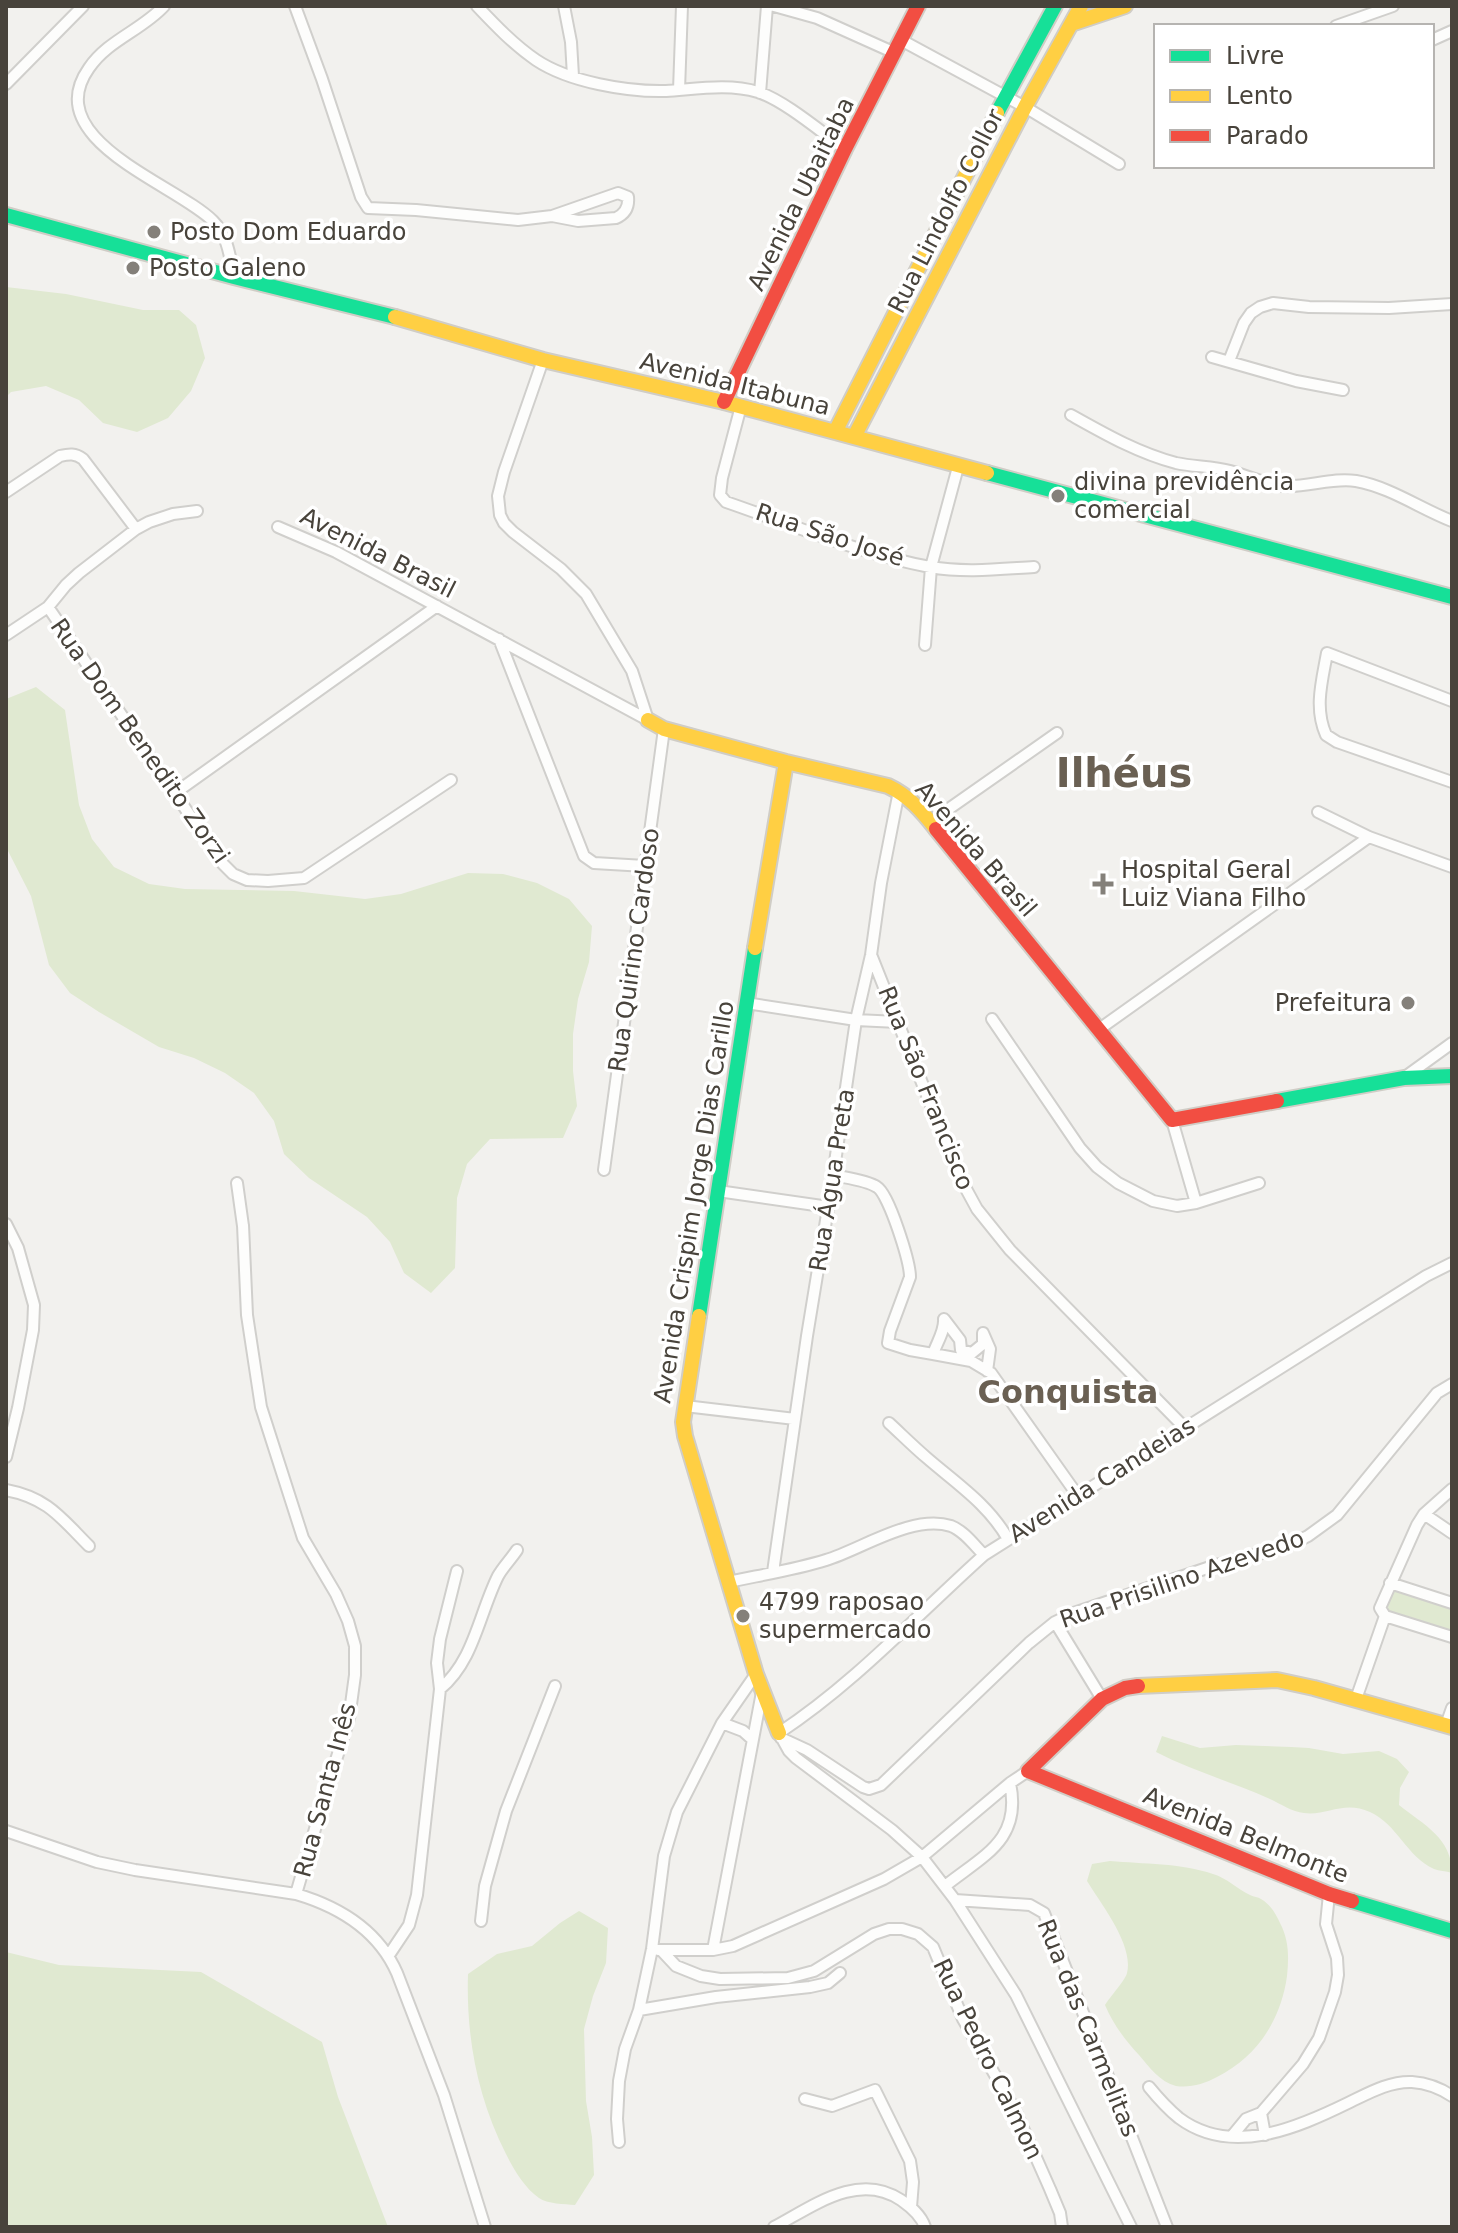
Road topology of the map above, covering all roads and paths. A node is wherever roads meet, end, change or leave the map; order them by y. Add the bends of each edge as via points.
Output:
1 (83, 6) edge
2 (164, 6) edge
3 (295, 6) edge
4 (477, 6) edge
5 (564, 6) edge
6 (682, 6) edge
7 (767, 6) edge
8 (774, 6) edge
9 (918, 6) edge
10 (1055, 6) edge
11 (1081, 6) edge
12 (1125, 6) edge
13 (1393, 6) edge
14 (1071, 24) junction
15 (1342, 24) edge
16 (898, 46) junction
17 (573, 76) junction
18 (6, 84) edge
19 (679, 90) junction
20 (760, 93) junction
21 (1005, 96) junction
22 (1025, 107) junction
23 (845, 149) junction
24 (1119, 164) dead end
25 (6, 215) edge
26 (552, 216) junction
27 (234, 277) junction
28 (1452, 304) edge
29 (1212, 357) dead end
30 (543, 360) junction
31 (1229, 361) junction
32 (1343, 390) dead end
33 (724, 402) junction
34 (741, 406) junction
35 (1071, 415) dead end
36 (835, 432) junction
37 (854, 437) junction
38 (958, 467) junction
39 (6, 492) edge
40 (197, 511) dead end
41 (1452, 521) edge
42 (278, 527) dead end
43 (136, 529) junction
44 (931, 567) junction
45 (1034, 567) dead end
46 (1452, 597) edge
47 (437, 606) junction
48 (48, 607) junction
49 (6, 635) edge
50 (499, 639) junction
51 (925, 645) dead end
52 (1452, 701) edge
53 (648, 720) junction
54 (664, 729) junction
55 (1057, 733) dead end
56 (786, 762) junction
57 (451, 780) dead end
58 (1452, 782) edge
59 (899, 791) junction
60 (175, 793) junction
61 (1318, 812) dead end
62 (930, 822) junction
63 (1369, 837) junction
64 (645, 866) junction
65 (1452, 867) edge
66 (871, 955) junction
67 (746, 1003) junction
68 (992, 1019) dead end
69 (856, 1020) junction
70 (898, 1022) junction
71 (1098, 1030) junction
72 (1452, 1043) edge
73 (1452, 1076) edge
74 (1404, 1078) junction
75 (1172, 1120) junction
76 (604, 1170) dead end
77 (833, 1175) junction
78 (237, 1183) dead end
79 (1259, 1183) dead end
80 (718, 1191) junction
81 (1196, 1203) junction
82 (829, 1207) junction
83 (6, 1224) edge
84 (1452, 1263) edge
85 (933, 1354) junction
86 (987, 1371) junction
87 (1452, 1384) edge
88 (685, 1406) junction
89 (795, 1419) junction
90 (889, 1423) dead end
91 (1184, 1427) junction
92 (6, 1457) edge
93 (1452, 1489) edge
94 (6, 1490) edge
95 (1078, 1496) junction
96 (1424, 1514) junction
97 (1452, 1533) edge
98 (1008, 1539) junction
99 (89, 1546) dead end
100 (517, 1550) dead end
101 (984, 1555) junction
102 (457, 1571) dead end
103 (773, 1572) junction
104 (728, 1582) junction
105 (1390, 1583) junction
106 (1452, 1603) edge
107 (1385, 1616) junction
108 (1055, 1622) junction
109 (1452, 1637) edge
110 (756, 1674) junction
111 (555, 1686) dead end
112 (440, 1689) junction
113 (762, 1692) junction
114 (1102, 1699) junction
115 (1356, 1699) junction
116 (1452, 1708) edge
117 (722, 1723) junction
118 (1449, 1726) edge
119 (780, 1735) junction
120 (752, 1739) junction
121 (1028, 1771) junction
122 (1010, 1783) junction
123 (6, 1831) edge
124 (922, 1857) junction
125 (945, 1886) junction
126 (296, 1894) junction
127 (1329, 1894) junction
128 (955, 1900) junction
129 (481, 1921) dead end
130 (1452, 1931) edge
131 (657, 1950) junction
132 (713, 1950) junction
133 (389, 1955) junction
134 (840, 1973) dead end
135 (639, 2010) junction
136 (1149, 2087) dead end
137 (1452, 2096) edge
138 (805, 2099) dead end
139 (1261, 2113) junction
140 (1265, 2135) junction
141 (1232, 2136) junction
142 (619, 2142) dead end
143 (911, 2207) junction
144 (485, 2227) edge
145 (774, 2227) edge
146 (925, 2227) edge
147 (1062, 2227) edge
148 (1131, 2227) edge
149 (1167, 2227) edge

1 - 18 street
2 - 27 street via 110,45 88,69 80,84 80,112 105,147 213,220 225,237
3 - 26 street via 368,208 518,220
4 - 17 street via 537,61
5 - 17 street
6 - 19 street
7 - 20 street
8 - 16 street
9 - 16 street, Avenida Ubaitaba
10 - 21 street, Rua Lindolfo Collor
11 - 14 street, Rua Lindolfo Collor
12 - 14 street
13 - 15 street
14 - 22 street, Rua Lindolfo Collor
16 - 21 street
16 - 23 street, Avenida Ubaitaba
17 - 19 street via 628,89
19 - 20 street
20 - 23 street
21 - 22 street
21 - 36 street, Rua Lindolfo Collor
22 - 24 street
22 - 37 street, Rua Lindolfo Collor
23 - 33 street, Avenida Ubaitaba
25 - 27 street, Avenida Itabuna
26 - 26 street via 618,193 628,197 626,210 616,218 578,221
27 - 30 street, Avenida Itabuna
28 - 31 street via 1389,308 1273,303 1251,313
29 - 31 street
30 - 33 street, Avenida Itabuna
30 - 53 street via 504,472 500,515 586,594 632,671
31 - 32 street
33 - 34 street, Avenida Itabuna
34 - 36 street, Avenida Itabuna
34 - 44 street, Rua São José via 722,478 722,500
35 - 41 street via 1144,453 1179,464 1229,470 1288,486 1355,481
36 - 37 street, Avenida Itabuna
37 - 38 street, Avenida Itabuna
38 - 44 street
38 - 46 street, Avenida Itabuna
39 - 43 street via 70,453 83,459
40 - 43 street
42 - 47 street, Avenida Brasil
43 - 48 street via 72,579
44 - 45 street, Rua São José
44 - 51 street
47 - 50 street, Avenida Brasil
47 - 60 street
48 - 49 street
48 - 60 street, Rua Dom Benedito Zorzi
50 - 53 street, Avenida Brasil
50 - 64 street via 584,856 594,863
52 - 58 street via 1327,653 1319,700 1326,735
53 - 54 street, Avenida Brasil
54 - 56 street, Avenida Brasil
54 - 64 street, Rua Quirino Cardoso
55 - 62 street
56 - 59 street, Avenida Brasil
56 - 67 street, Avenida Crispim Jorge Dias Carillo
57 - 60 street, Rua Dom Benedito Zorzi via 304,878 268,881 233,874
59 - 62 street, Avenida Brasil
59 - 66 street, Rua Água Preta
61 - 63 street
62 - 71 street, Avenida Brasil
63 - 65 street
63 - 71 street
64 - 76 street, Rua Quirino Cardoso
66 - 69 street, Rua Água Preta
66 - 70 street, Rua São Francisco
67 - 69 street
67 - 80 street, Avenida Crispim Jorge Dias Carillo
68 - 81 street via 1097,1167 1153,1201
69 - 70 street
69 - 77 street, Rua Água Preta
70 - 91 street, Rua São Francisco via 977,1209 1010,1250
71 - 75 street, Avenida Brasil
72 - 74 street
73 - 74 street
74 - 75 street
75 - 81 street
77 - 82 street, Rua Água Preta
77 - 85 street via 882,1191 910,1267 888,1343
78 - 126 street, Rua Santa Inês via 247,1315 261,1407 303,1538 336,1594 355,1646 349,1719
79 - 81 street
80 - 82 street
80 - 88 street, Avenida Crispim Jorge Dias Carillo
82 - 89 street, Rua Água Preta
83 - 92 street via 34,1305
84 - 91 street, Avenida Candeias
85 - 86 street via 971,1361
85 - 86 street via 944,1319 961,1350 972,1353 983,1344 983,1333 990,1349
86 - 95 street
87 - 108 street, Rua Prisilino Azevedo via 1437,1393 1337,1515 1308,1536
88 - 89 street
88 - 104 street, Avenida Crispim Jorge Dias Carillo via 685,1436
89 - 103 street, Rua Água Preta
90 - 98 street via 987,1508
91 - 95 street, Avenida Candeias
93 - 96 street
94 - 99 street via 30,1495 52,1509
95 - 98 street, Avenida Candeias
96 - 97 street
96 - 105 street
98 - 101 street, Avenida Candeias
100 - 112 street via 500,1573 461,1666
101 - 103 street via 961,1531 928,1524 830,1559
101 - 119 street, Avenida Candeias via 874,1658
102 - 112 street via 440,1639
103 - 104 street
104 - 110 street, Avenida Crispim Jorge Dias Carillo
105 - 106 street
105 - 107 street via 1380,1608
107 - 109 street
107 - 115 street
108 - 114 street
108 - 119 street, Rua Prisilino Azevedo via 881,1785 863,1787
110 - 113 street, Avenida Crispim Jorge Dias Carillo
110 - 117 street
111 - 129 street via 506,1811
112 - 133 street via 417,1895 409,1925
113 - 119 street, Avenida Crispim Jorge Dias Carillo
113 - 120 street
114 - 115 street via 1138,1686 1277,1680
114 - 121 street
115 - 118 street
116 - 118 street
117 - 120 street
117 - 131 street via 677,1812 664,1856
119 - 124 street, Avenida Crispim Jorge Dias Carillo via 796,1758
120 - 132 street
121 - 122 street
121 - 127 street, Avenida Belmonte
122 - 124 street
122 - 125 street via 1013,1813 1007,1830 995,1847
123 - 126 street via 97,1862
124 - 125 street, Avenida Crispim Jorge Dias Carillo
124 - 132 street via 843,1899
125 - 128 street, Avenida Crispim Jorge Dias Carillo
126 - 133 street via 347,1916
127 - 130 street, Avenida Belmonte
127 - 139 street via 1326,1924 1338,1975 1330,2006 1303,2064
128 - 148 street, Avenida Crispim Jorge Dias Carillo via 1016,1995
128 - 149 street, Rua das Carmelitas via 1030,1905 1044,1913
131 - 132 street
131 - 135 street
131 - 147 street, Rua Pedro Calmon via 676,1966 701,1976 788,1978 814,1971 874,1934 889,1929 918,1934 933,1947 963,2019 1015,2110
133 - 144 street via 444,2095
134 - 135 street via 824,1985
135 - 142 street via 619,2081
136 - 141 street via 1179,2118
137 - 140 street via 1411,2082 1392,2085 1300,2126
138 - 143 street via 832,2106 875,2090 910,2161
139 - 140 street
139 - 141 street via 1241,2123
140 - 141 street
143 - 145 street via 895,2196 860,2188
143 - 146 street

